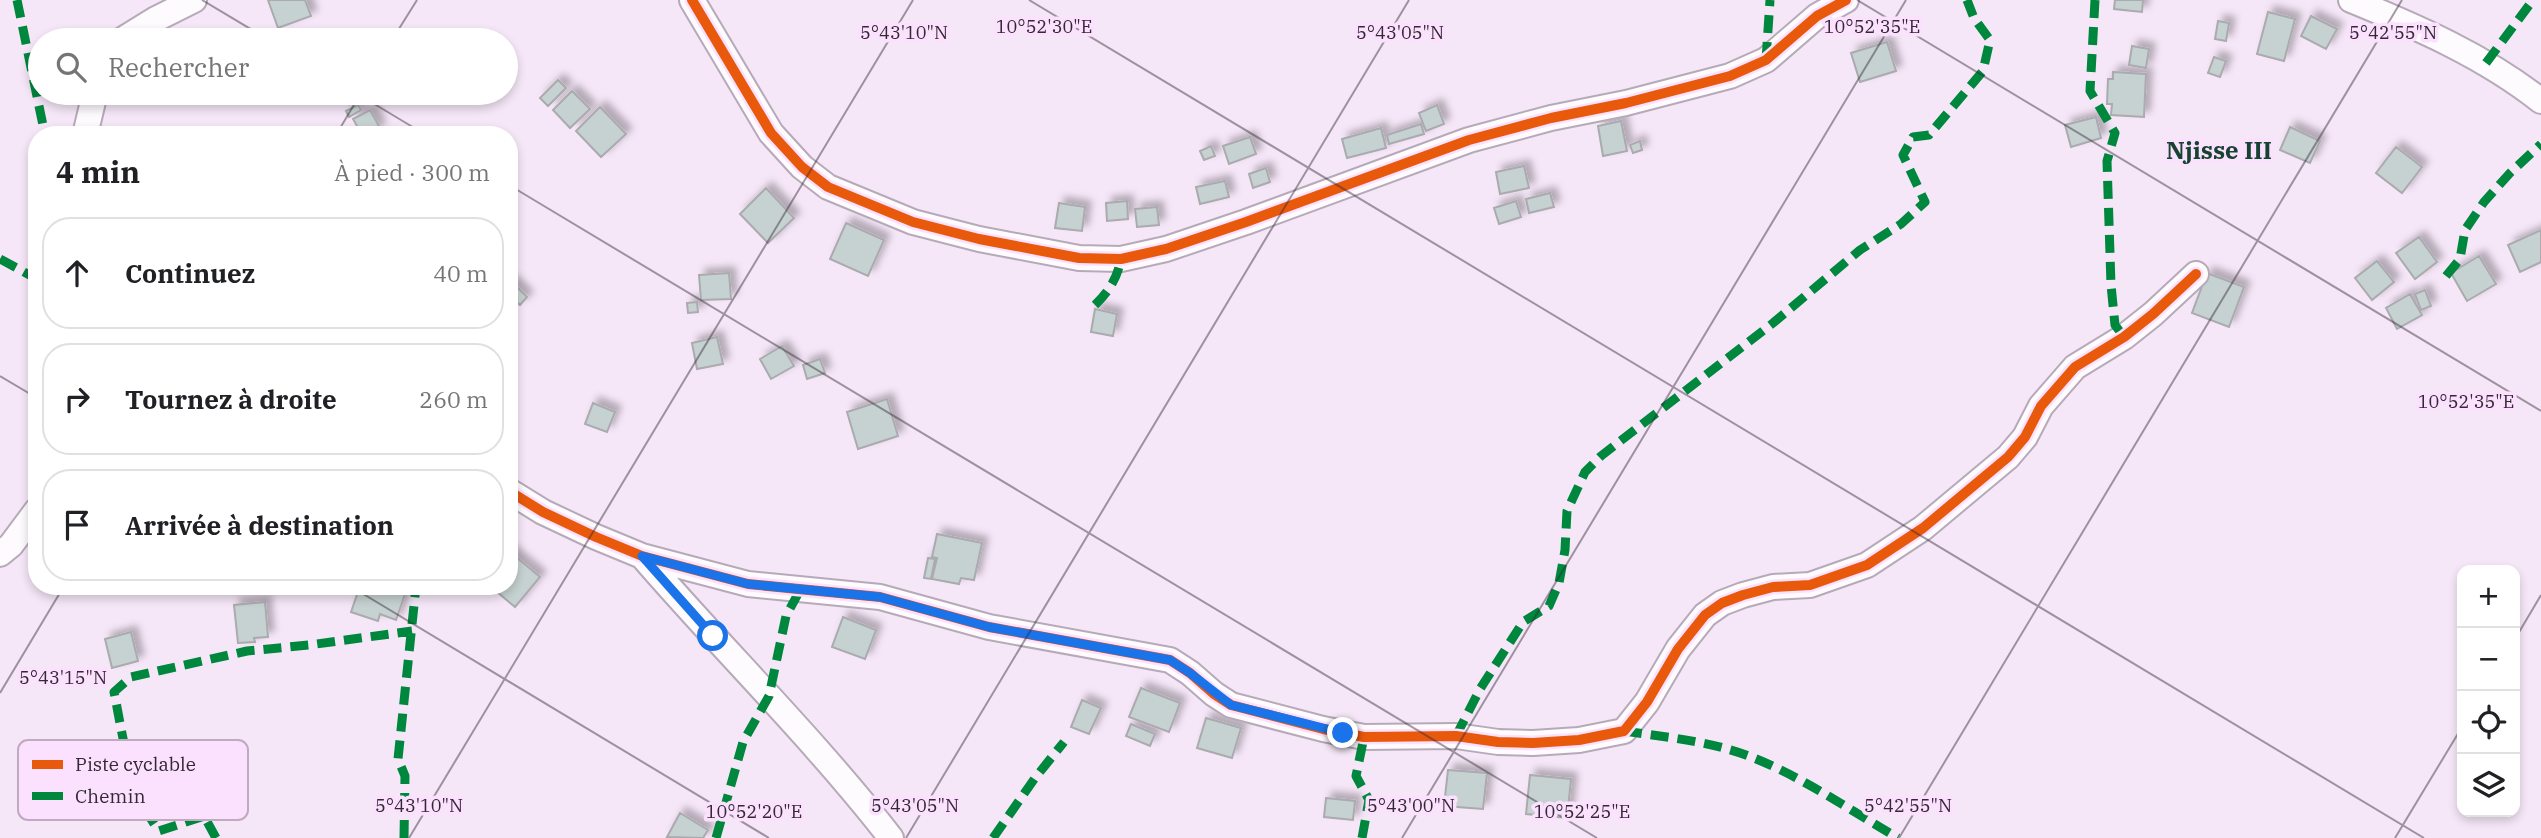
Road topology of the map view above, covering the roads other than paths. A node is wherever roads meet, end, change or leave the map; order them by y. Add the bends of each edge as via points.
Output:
1 (194, 0) edge
2 (692, 0) edge
3 (1846, 0) edge
4 (2351, 0) edge
5 (141, 28) edge
6 (2541, 102) edge
7 (92, 105) edge
8 (87, 126) edge
9 (2196, 274) dead end
10 (518, 496) edge
11 (28, 522) edge
12 (0, 554) edge
13 (642, 556) junction
14 (891, 838) edge

1 - 5 street
2 - 3 street via 771,133 828,187 913,222 979,239 1079,258 1121,259 1180,245 1469,140 1730,76 1766,60 1817,16
4 - 6 street via 2486,63
7 - 8 street
9 - 13 street via 2154,314 2075,367 2041,406 2008,457 1923,528 1867,565 1810,585 1773,587 1722,603 1705,615 1678,649 1624,731 1579,740 1498,743 1456,736 1364,737 1323,729 1231,705 1170,660 1034,636 880,597 748,584
10 - 13 street
11 - 12 street
13 - 14 street via 797,725

